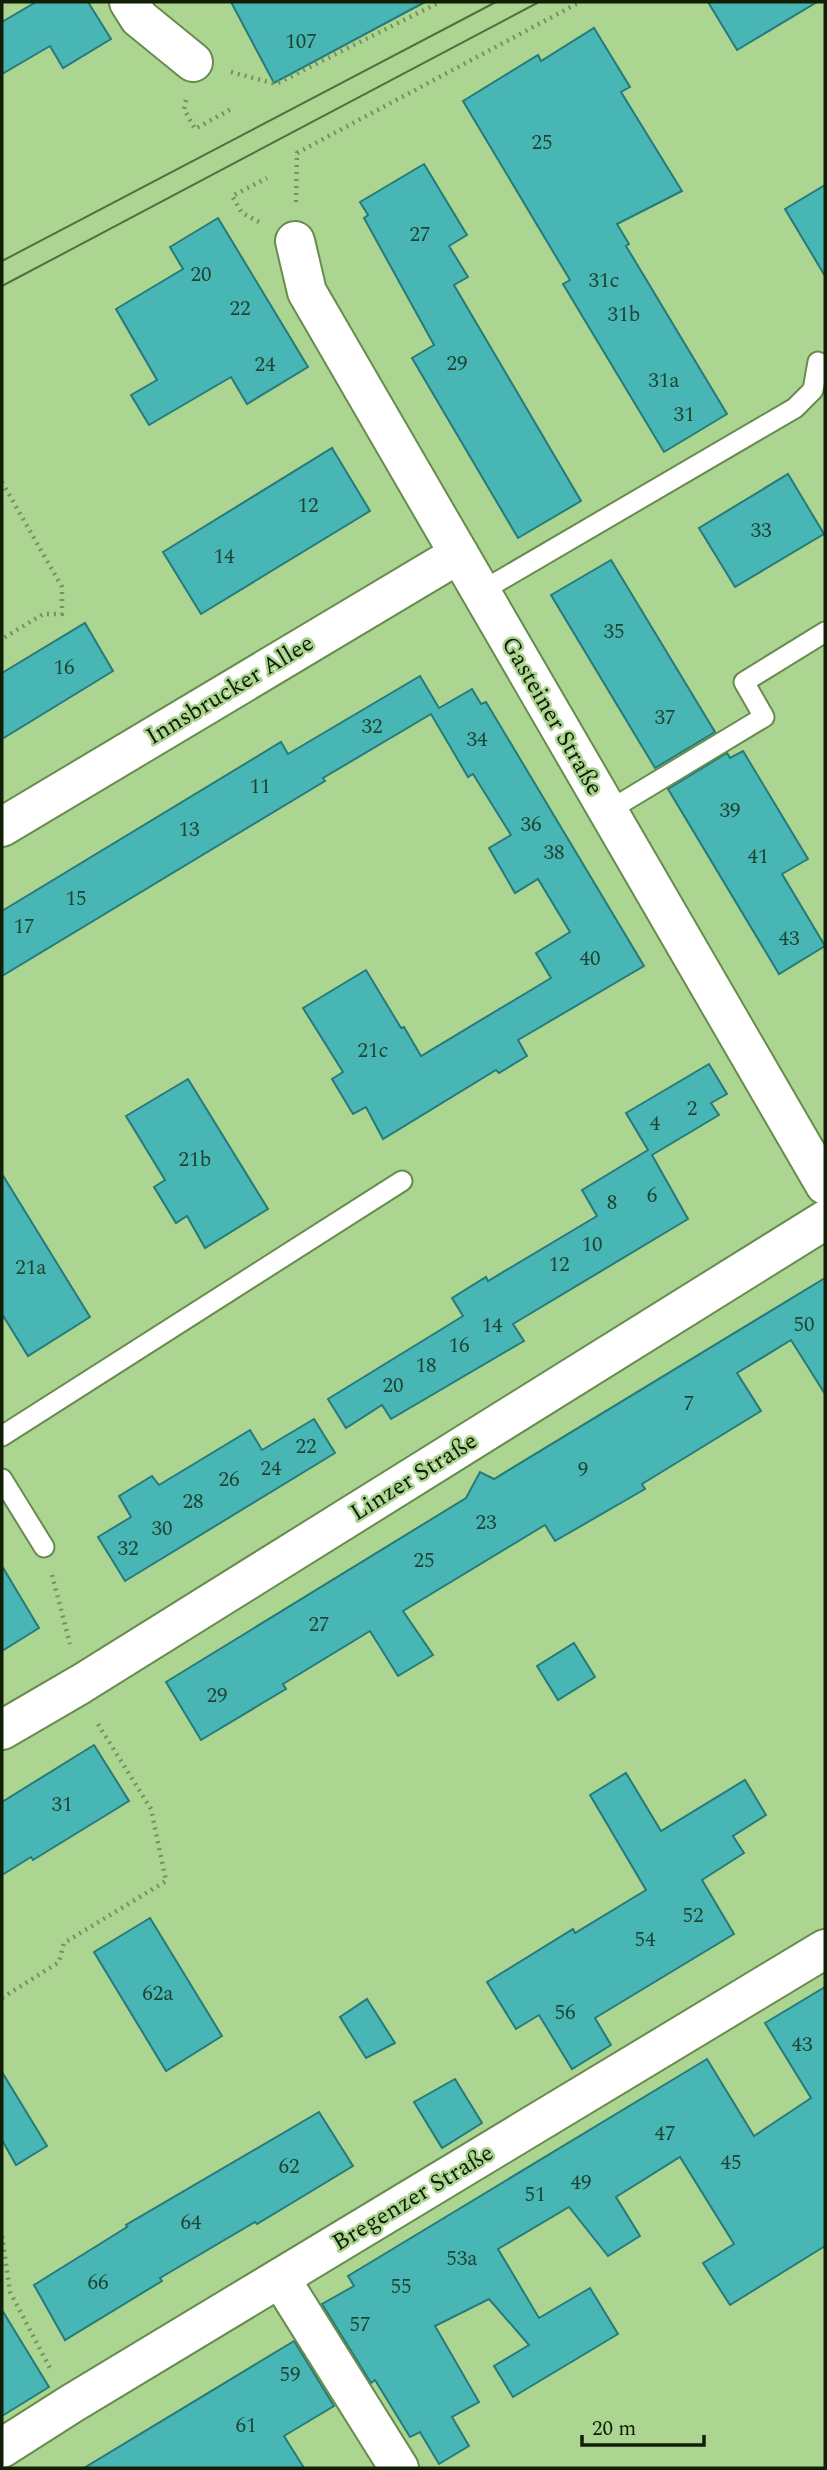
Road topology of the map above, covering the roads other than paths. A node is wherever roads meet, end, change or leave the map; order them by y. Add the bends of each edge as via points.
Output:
1 (129, 2) edge
2 (192, 62) road end
3 (295, 241) road end
4 (818, 362) dead end
5 (459, 554) junction
6 (480, 592) junction
7 (825, 632) edge
8 (608, 811) junction
9 (2, 827) edge
10 (402, 1181) dead end
11 (825, 1185) edge
12 (825, 1220) edge
13 (2, 1436) edge
14 (2, 1479) edge
15 (44, 1547) road end
16 (2, 1730) edge
17 (825, 1950) edge
18 (281, 2278) junction
19 (2, 2448) edge
20 (399, 2468) edge

1 - 2 street via 139,18
3 - 5 street, Gasteiner Straße via 307,292
4 - 6 lane via 813,390 795,408
5 - 6 street, Gasteiner Straße
5 - 9 street, Innsbrucker Allee
6 - 8 street, Gasteiner Straße
7 - 8 lane via 744,682 764,717
8 - 11 street, Gasteiner Straße
10 - 13 lane
12 - 16 street, Linzer Straße
14 - 15 lane
17 - 18 street, Bregenzer Straße
18 - 19 street, Bregenzer Straße
18 - 20 street

